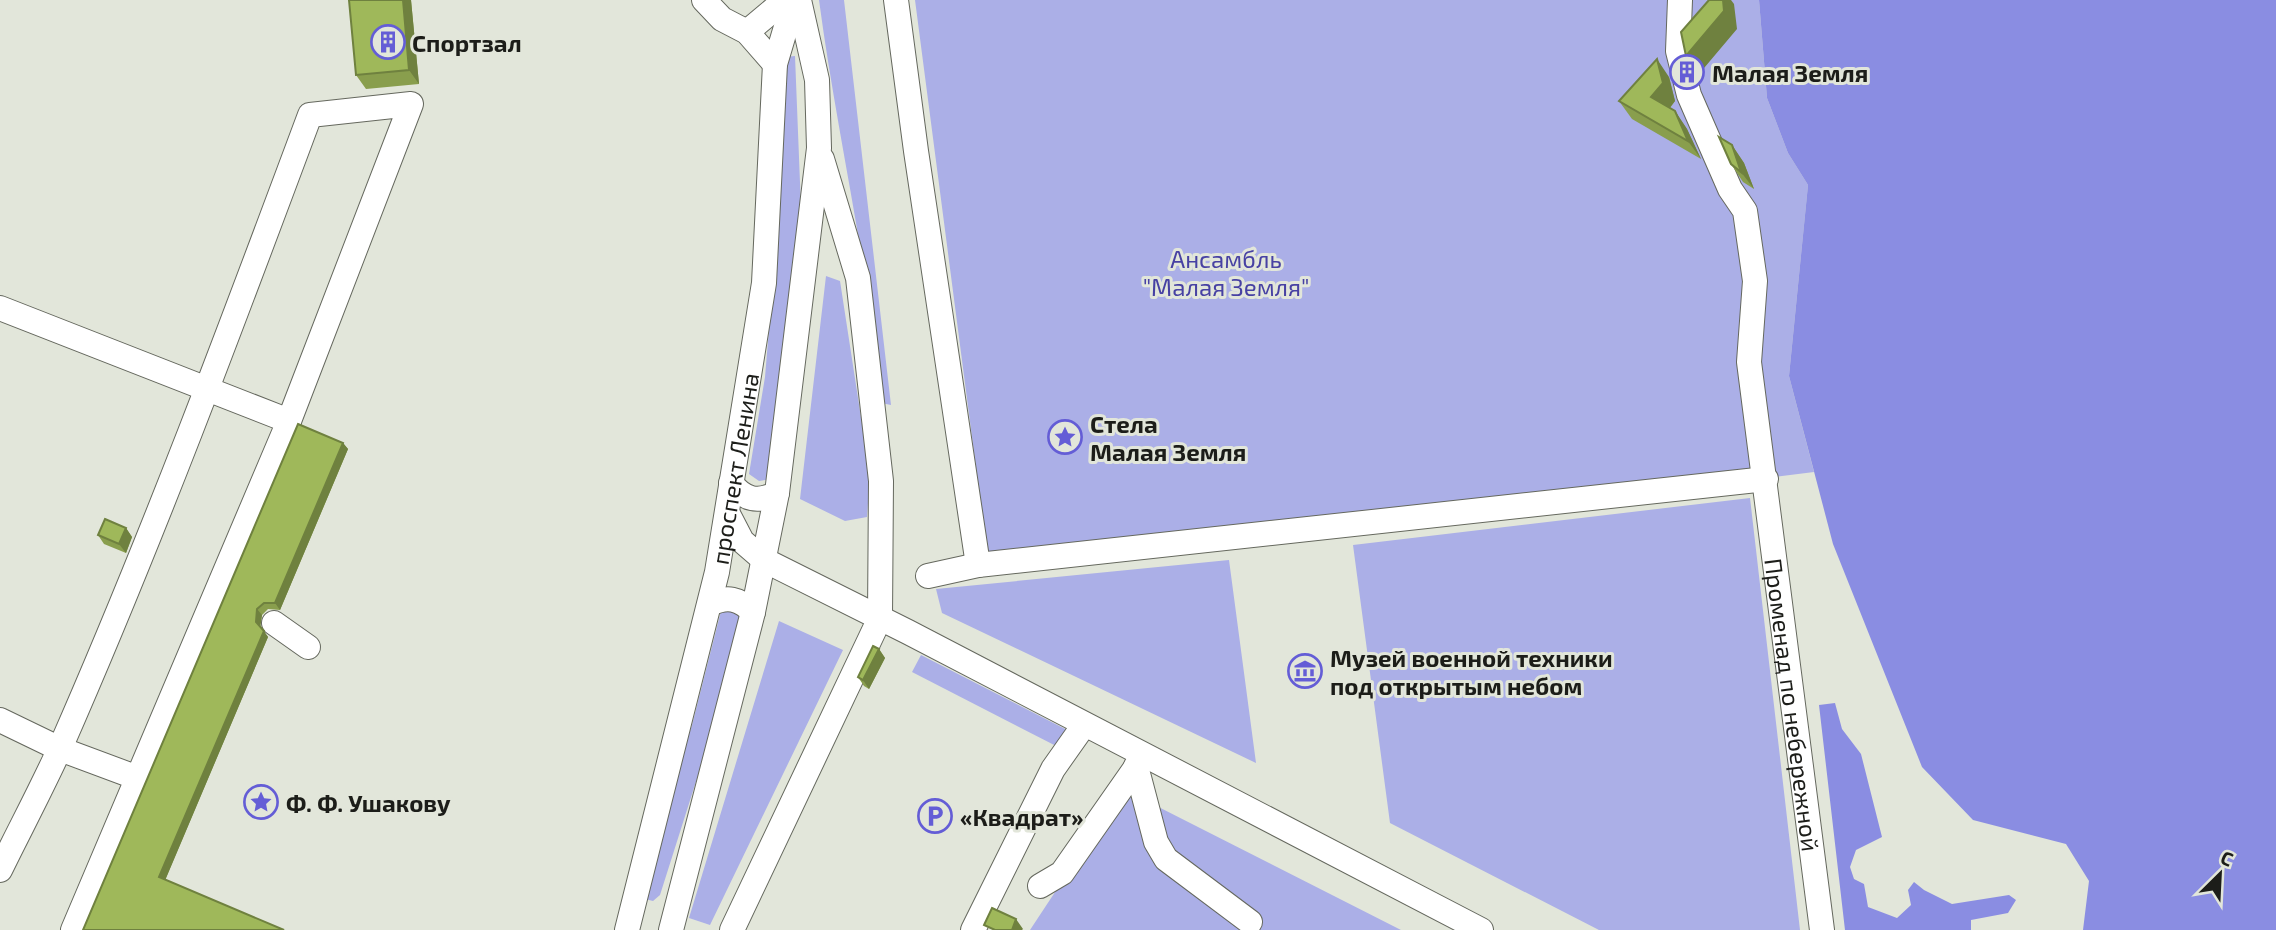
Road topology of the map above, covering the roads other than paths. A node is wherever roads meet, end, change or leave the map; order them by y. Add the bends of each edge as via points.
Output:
1 (704, 0) edge
2 (785, 0) edge
3 (796, 0) edge
4 (896, 0) edge
5 (1680, 0) edge
6 (747, 32) junction
7 (775, 64) junction
8 (819, 148) junction
9 (0, 308) edge
10 (208, 388) junction
11 (289, 421) junction
12 (1766, 479) junction
13 (732, 483) junction
14 (777, 493) junction
15 (728, 514) junction
16 (764, 560) junction
17 (978, 565) junction
18 (717, 572) junction
19 (928, 576) dead end
20 (710, 604) junction
21 (753, 612) junction
22 (880, 618) junction
23 (274, 623) dead end
24 (308, 647) dead end
25 (0, 720) edge
26 (1084, 725) junction
27 (60, 749) junction
28 (1140, 761) junction
29 (138, 778) junction
30 (0, 870) edge
31 (1040, 886) dead end
32 (1250, 922) dead end
33 (73, 930) edge
34 (627, 930) edge
35 (671, 930) edge
36 (732, 930) edge
37 (973, 930) edge
38 (1481, 930) edge
39 (1822, 930) edge

1 - 6 street via 722,19
2 - 6 street
3 - 7 street, проспект Ленина
3 - 8 street, проспект Ленина via 817,80
4 - 17 street
5 - 12 street, Променад по небережной via 1678,51 1689,95 1730,188 1745,211 1755,281 1749,362
6 - 7 street
7 - 13 street, проспект Ленина via 764,284
8 - 14 street, проспект Ленина
8 - 22 street, проспект Ленина via 858,278 881,481
9 - 10 street
10 - 11 street
10 - 11 street via 310,115 411,104
10 - 27 street
11 - 29 street via 219,605
12 - 17 street
12 - 39 street, Променад по небережной
13 - 14 street via 751,499
13 - 15 street, проспект Ленина
14 - 16 street, проспект Ленина
15 - 16 street via 742,541
15 - 18 street, проспект Ленина
16 - 18 street via 739,557
16 - 21 street, проспект Ленина
16 - 22 street
17 - 19 street
18 - 20 street, проспект Ленина
20 - 21 street via 733,599
20 - 34 street, проспект Ленина
21 - 35 street, проспект Ленина
22 - 26 street
22 - 36 street
23 - 24 street
25 - 27 street
26 - 28 street
26 - 37 street via 1053,769
27 - 29 street
27 - 30 street
28 - 31 street via 1062,873
28 - 32 street via 1156,842 1166,859
28 - 38 street
29 - 33 street

